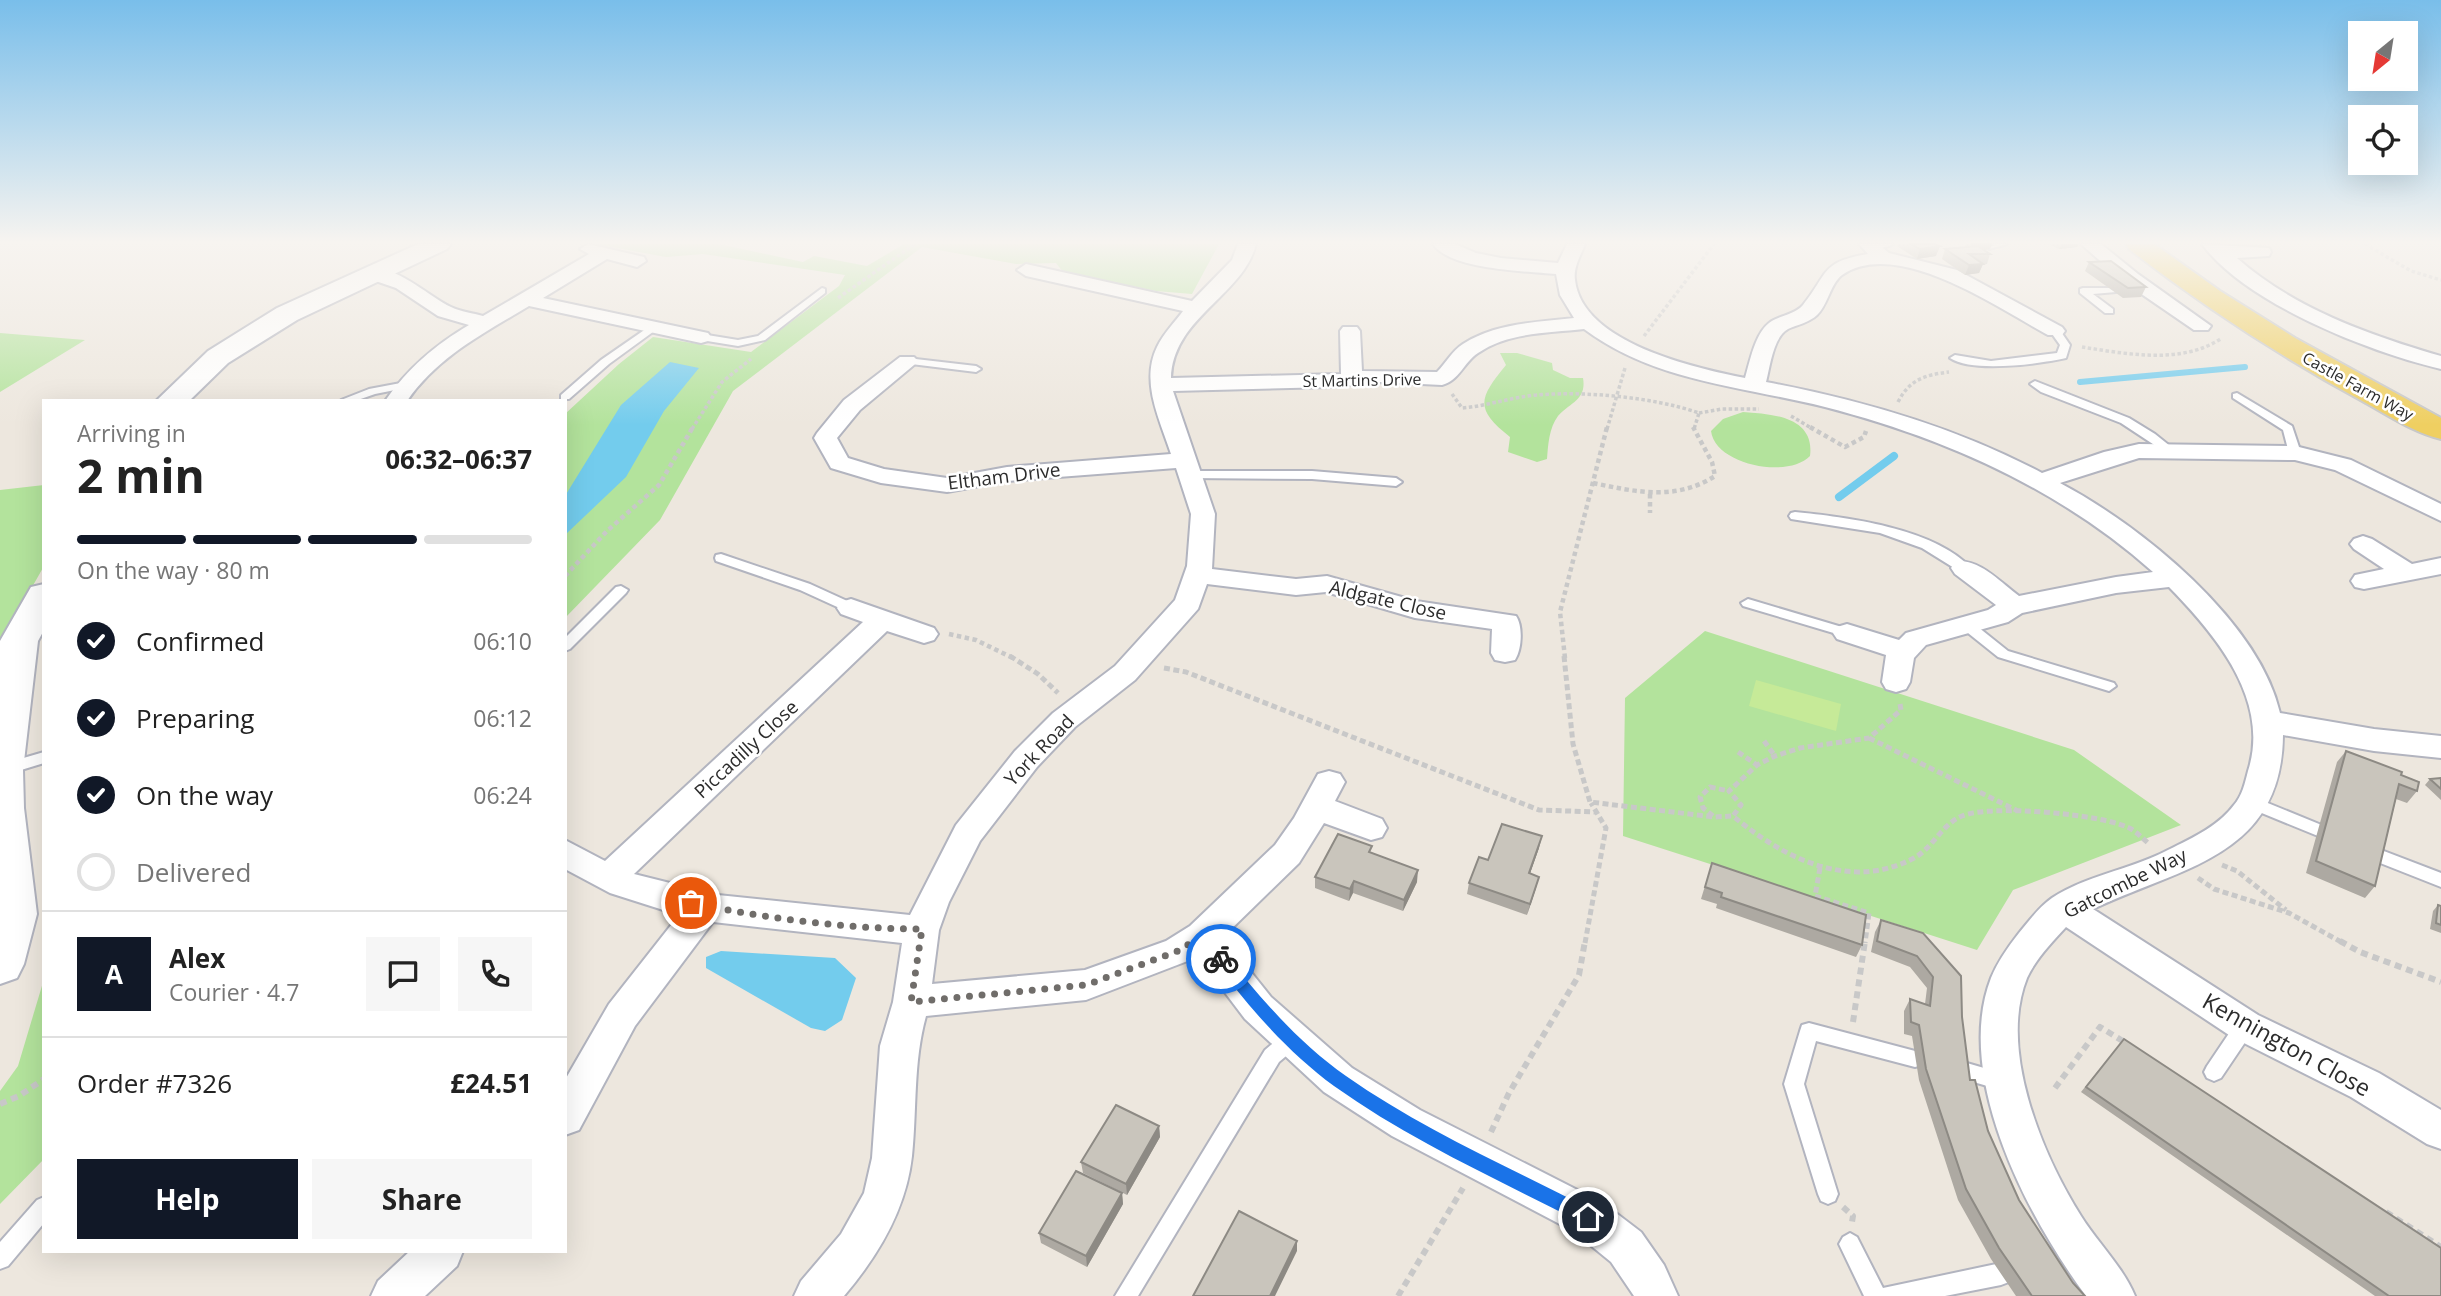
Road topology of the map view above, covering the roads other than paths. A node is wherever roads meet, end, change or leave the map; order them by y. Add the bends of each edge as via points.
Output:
1 (307, 304) edge
2 (433, 304) edge
3 (518, 304) edge
4 (547, 304) edge
5 (805, 304) edge
6 (1180, 304) edge
7 (1199, 304) edge
8 (1575, 304) edge
9 (1813, 304) edge
10 (2002, 304) edge
11 (2101, 304) edge
12 (2166, 304) edge
13 (2220, 304) edge
14 (2242, 304) edge
15 (2293, 304) edge
16 (1196, 308) junction
17 (2109, 311) dead end
18 (486, 323) junction
19 (1588, 323) junction
20 (2201, 326) dead end
21 (653, 327) junction
22 (1350, 331) dead end
23 (702, 337) joint
24 (2060, 338) joint
25 (1955, 358) dead end
26 (907, 361) joint
27 (2441, 363) edge
28 (976, 369) dead end
29 (1352, 378) junction
30 (2035, 384) dead end
31 (1160, 385) junction
32 (401, 393) edge
33 (2237, 396) dead end
34 (565, 397) dead end
35 (1761, 398) junction
36 (173, 399) edge
37 (349, 399) edge
38 (2441, 418) edge
39 (2441, 430) edge
40 (2169, 450) junction
41 (2295, 453) junction
42 (1189, 467) junction
43 (1396, 482) dead end
44 (2039, 482) junction
45 (2441, 514) edge
46 (1795, 516) dead end
47 (2363, 544) dead end
48 (720, 558) dead end
49 (2441, 566) edge
50 (1965, 568) joint
51 (2408, 573) junction
52 (1197, 575) junction
53 (2175, 578) junction
54 (2364, 582) dead end
55 (621, 590) dead end
56 (42, 599) edge
57 (1748, 603) dead end
58 (2014, 606) junction
59 (851, 608) joint
60 (883, 619) junction
61 (1968, 626) junction
62 (924, 634) road end
63 (1847, 634) joint
64 (567, 644) edge
65 (1903, 651) junction
66 (1504, 653) dead end
67 (1896, 682) dead end
68 (2109, 686) dead end
69 (2269, 722) junction
70 (2441, 747) edge
71 (23, 764) edge
72 (2253, 803) junction
73 (1371, 828) dead end
74 (2318, 830) dead end
75 (2376, 853) edge
76 (567, 854) edge
77 (609, 878) junction
78 (2441, 880) edge
79 (706, 906) junction
80 (2064, 908) junction
81 (922, 929) junction
82 (1202, 936) junction
83 (0, 964) edge
84 (911, 1002) junction
85 (2245, 1026) junction
86 (1291, 1040) junction
87 (1915, 1059) dead end
88 (1960, 1070) edge
89 (2214, 1072) dead end
90 (2006, 1083) junction
91 (567, 1113) edge
92 (2441, 1132) edge
93 (1828, 1194) road end
94 (42, 1209) edge
95 (1850, 1244) road end
96 (440, 1253) edge
97 (0, 1258) edge
98 (2001, 1274) dead end
99 (393, 1296) edge
100 (816, 1296) edge
101 (1126, 1296) edge
102 (1656, 1296) edge
103 (1875, 1296) edge
104 (1890, 1296) edge
105 (2113, 1296) edge

1 - 36 street via 218,357
2 - 18 street
3 - 18 street
4 - 21 street
5 - 23 lane via 749,342
6 - 16 street
7 - 16 street, York Road
8 - 19 street
9 - 35 street via 1809,312 1776,327 1765,347
10 - 24 street
11 - 17 lane
12 - 20 street
13 - 39 main road, Castle Farm Way via 2347,382
14 - 38 main road, Castle Farm Way via 2318,352
15 - 27 street via 2322,321
16 - 31 street, York Road via 1168,345
18 - 32 street via 426,363
19 - 29 street, St Martins Drive via 1494,338 1455,361 1442,379
19 - 35 street, Gatcombe Way via 1633,351
21 - 23 street
21 - 34 lane
22 - 29 street
24 - 25 lane via 2062,356 1991,364
26 - 28 lane
26 - 42 street, Eltham Drive via 852,405 825,438 839,463 881,476 947,485 1007,474
29 - 31 street, St Martins Drive
30 - 40 lane via 2119,417
31 - 42 street, York Road
32 - 37 lane via 373,391
33 - 41 lane via 2288,428
35 - 44 street, Gatcombe Way via 1821,400 1890,419
40 - 41 street
40 - 44 street via 2112,457
41 - 45 street via 2343,465
42 - 43 lane
42 - 52 street, York Road via 1203,514
44 - 53 street, Gatcombe Way via 2118,531
46 - 50 lane via 1835,520 1919,541
47 - 51 street
48 - 59 lane
49 - 51 street
50 - 58 street
51 - 54 street
52 - 66 street, Aldgate Close via 1296,587 1327,584 1415,609 1508,610
52 - 81 street, York Road via 1188,603 1132,666 1026,759 967,834
53 - 58 street
53 - 69 street, Gatcombe Way via 2224,632 2243,662
55 - 64 lane
56 - 71 street via 19,641
57 - 63 lane
58 - 61 street
59 - 60 street
60 - 62 street
60 - 77 street, Piccadilly Close
61 - 65 street via 1916,639
61 - 68 lane via 2003,654
63 - 65 street
65 - 67 street
69 - 70 street
69 - 72 street, Gatcombe Way via 2271,744 2265,775
71 - 83 street via 2,808 13,914
72 - 74 lane
72 - 80 street, Gatcombe Way via 2242,819 2174,862
73 - 82 street via 1322,795 1287,854
75 - 78 lane
76 - 77 street
77 - 79 street
79 - 81 street via 860,927
79 - 91 street via 622,1015
80 - 85 street, Kennington Close
80 - 90 street, Gatcombe Way via 2011,972 2001,1011 1999,1055
81 - 84 street, York Road
82 - 84 street via 1178,951 1086,985
82 - 86 street via 1258,1008
84 - 100 street, York Road via 900,1046 892,1158 883,1198 856,1249
85 - 89 lane
85 - 92 street, Kennington Close via 2365,1085
86 - 101 lane via 1272,1056
86 - 102 street via 1338,1080 1406,1123 1588,1217 1626,1247
87 - 93 lane via 1809,1031 1794,1084
88 - 90 lane
90 - 105 street, Gatcombe Way via 2019,1135 2073,1261
94 - 97 lane
95 - 103 lane
96 - 99 street
98 - 104 lane

